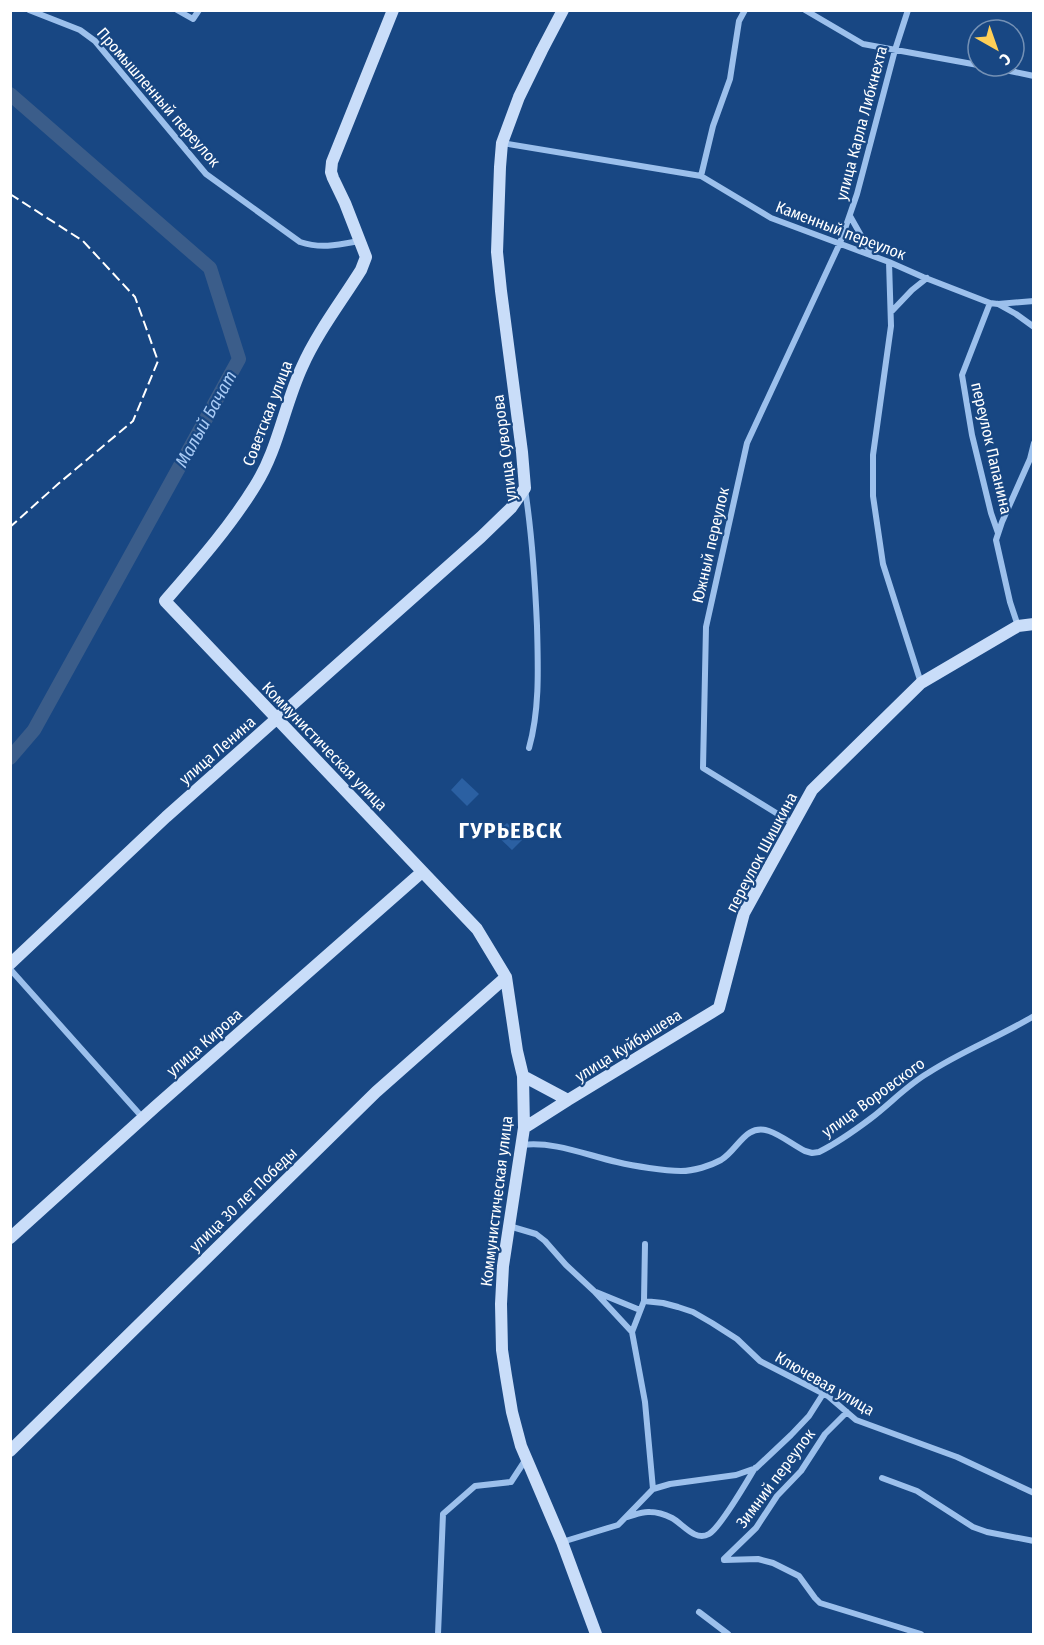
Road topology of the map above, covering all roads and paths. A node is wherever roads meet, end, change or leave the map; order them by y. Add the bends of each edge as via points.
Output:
1 (29, 10) edge
2 (177, 10) edge
3 (199, 10) edge
4 (393, 10) edge
5 (563, 10) edge
6 (745, 10) edge
7 (805, 10) edge
8 (908, 10) edge
9 (895, 50) junction
10 (966, 63) edge
11 (502, 143) junction
12 (700, 176) junction
13 (849, 216) junction
14 (359, 241) junction
15 (840, 243) junction
16 (873, 256) junction
17 (889, 262) junction
18 (927, 278) junction
19 (1034, 301) edge
20 (990, 303) junction
21 (998, 304) junction
22 (891, 311) junction
23 (1034, 327) edge
24 (1034, 443) edge
25 (525, 488) junction
26 (998, 533) junction
27 (165, 601) joint
28 (1034, 624) edge
29 (1018, 626) junction
30 (921, 683) junction
31 (276, 719) junction
32 (529, 748) dead end
33 (794, 824) junction
34 (422, 872) junction
35 (10, 964) edge
36 (10, 969) edge
37 (506, 977) junction
38 (718, 1008) joint
39 (1034, 1016) edge
40 (523, 1076) junction
41 (568, 1100) junction
42 (143, 1118) junction
43 (524, 1128) junction
44 (522, 1145) junction
45 (509, 1226) junction
46 (10, 1238) edge
47 (645, 1244) dead end
48 (594, 1291) junction
49 (644, 1301) junction
50 (640, 1310) junction
51 (632, 1332) junction
52 (823, 1394) junction
53 (847, 1412) junction
54 (10, 1451) edge
55 (526, 1458) junction
56 (756, 1468) junction
57 (882, 1478) dead end
58 (653, 1489) junction
59 (1034, 1493) edge
60 (626, 1518) junction
61 (1034, 1541) edge
62 (562, 1542) junction
63 (699, 1612) dead end
64 (438, 1635) edge
65 (596, 1635) edge
66 (728, 1635) edge
67 (921, 1635) edge

1 - 14 street, Промышленный переулок via 80,30 95,41 206,174 300,242 326,247
2 - 3 street via 193,19
4 - 14 street via 332,162 333,178
5 - 11 street, улица Суворова via 519,97
6 - 12 street via 739,21 730,79
7 - 9 street via 863,44
8 - 9 street, улица Карла Либкнехта
9 - 10 street
9 - 13 street, улица Карла Либкнехта
11 - 12 street, Каменный переулок
11 - 25 street, улица Суворова via 497,252
12 - 15 street, Каменный переулок via 771,218
13 - 15 street, улица Карла Либкнехта
13 - 16 street
14 - 27 street, Советская улица via 366,258 361,270 301,369 256,485 215,543
15 - 16 street, Каменный переулок
15 - 33 street, Южный переулок via 747,443 706,627 703,768
16 - 17 street, Каменный переулок
17 - 18 street, Каменный переулок
17 - 22 street
18 - 20 street, Каменный переулок
18 - 22 street
19 - 21 street, Каменный переулок
20 - 21 street, Каменный переулок
20 - 26 street, переулок Папанина via 962,375 972,435
21 - 23 street
22 - 30 street via 873,455 873,496 883,564
24 - 26 street
25 - 31 street, улица Ленина via 481,537
25 - 32 street, улица Суворова via 538,655 534,729
26 - 29 street, переулок Папанина via 996,540
27 - 31 street, Коммунистическая улица
28 - 29 street
29 - 30 street, переулок Шишкина
30 - 33 street, переулок Шишкина via 812,790
31 - 34 street, Коммунистическая улица
31 - 35 street, улица Ленина
33 - 38 street, переулок Шишкина via 744,913
34 - 37 street, Коммунистическая улица via 477,929
34 - 42 street, улица Кирова
36 - 42 street
37 - 40 street, Коммунистическая улица
37 - 54 street, улица 30 лет Победы via 376,1092
38 - 41 street, улица Куйбышева
39 - 44 street, улица Воровского via 927,1073 870,1120 819,1152 805,1151 767,1130 750,1131 722,1159 682,1171 618,1163 534,1143
40 - 41 street, улица Куйбышева
40 - 43 street, Коммунистическая улица
41 - 43 street
42 - 46 street, улица Кирова
43 - 44 street, Коммунистическая улица
44 - 45 street, Коммунистическая улица
45 - 48 street via 540,1237
45 - 55 street, Коммунистическая улица via 503,1266 502,1350 512,1412
47 - 49 street
48 - 50 street
48 - 51 street
49 - 50 street
49 - 52 street, Ключевая улица via 693,1312 730,1334 760,1361
50 - 51 street
51 - 58 street via 645,1402
52 - 53 street, Ключевая улица
52 - 56 street via 809,1416
53 - 59 street, Ключевая улица via 856,1420 957,1457
53 - 67 street, Зимний переулок via 825,1434 756,1528 723,1560 758,1558 772,1563 799,1576 820,1602
55 - 62 street, Коммунистическая улица
55 - 64 street via 511,1482 475,1486 443,1514
56 - 58 street
56 - 60 street via 720,1522 706,1535 696,1535 656,1512
57 - 61 street via 917,1491 973,1527
58 - 60 street
60 - 62 street via 613,1527
62 - 65 street, Коммунистическая улица
63 - 66 street

